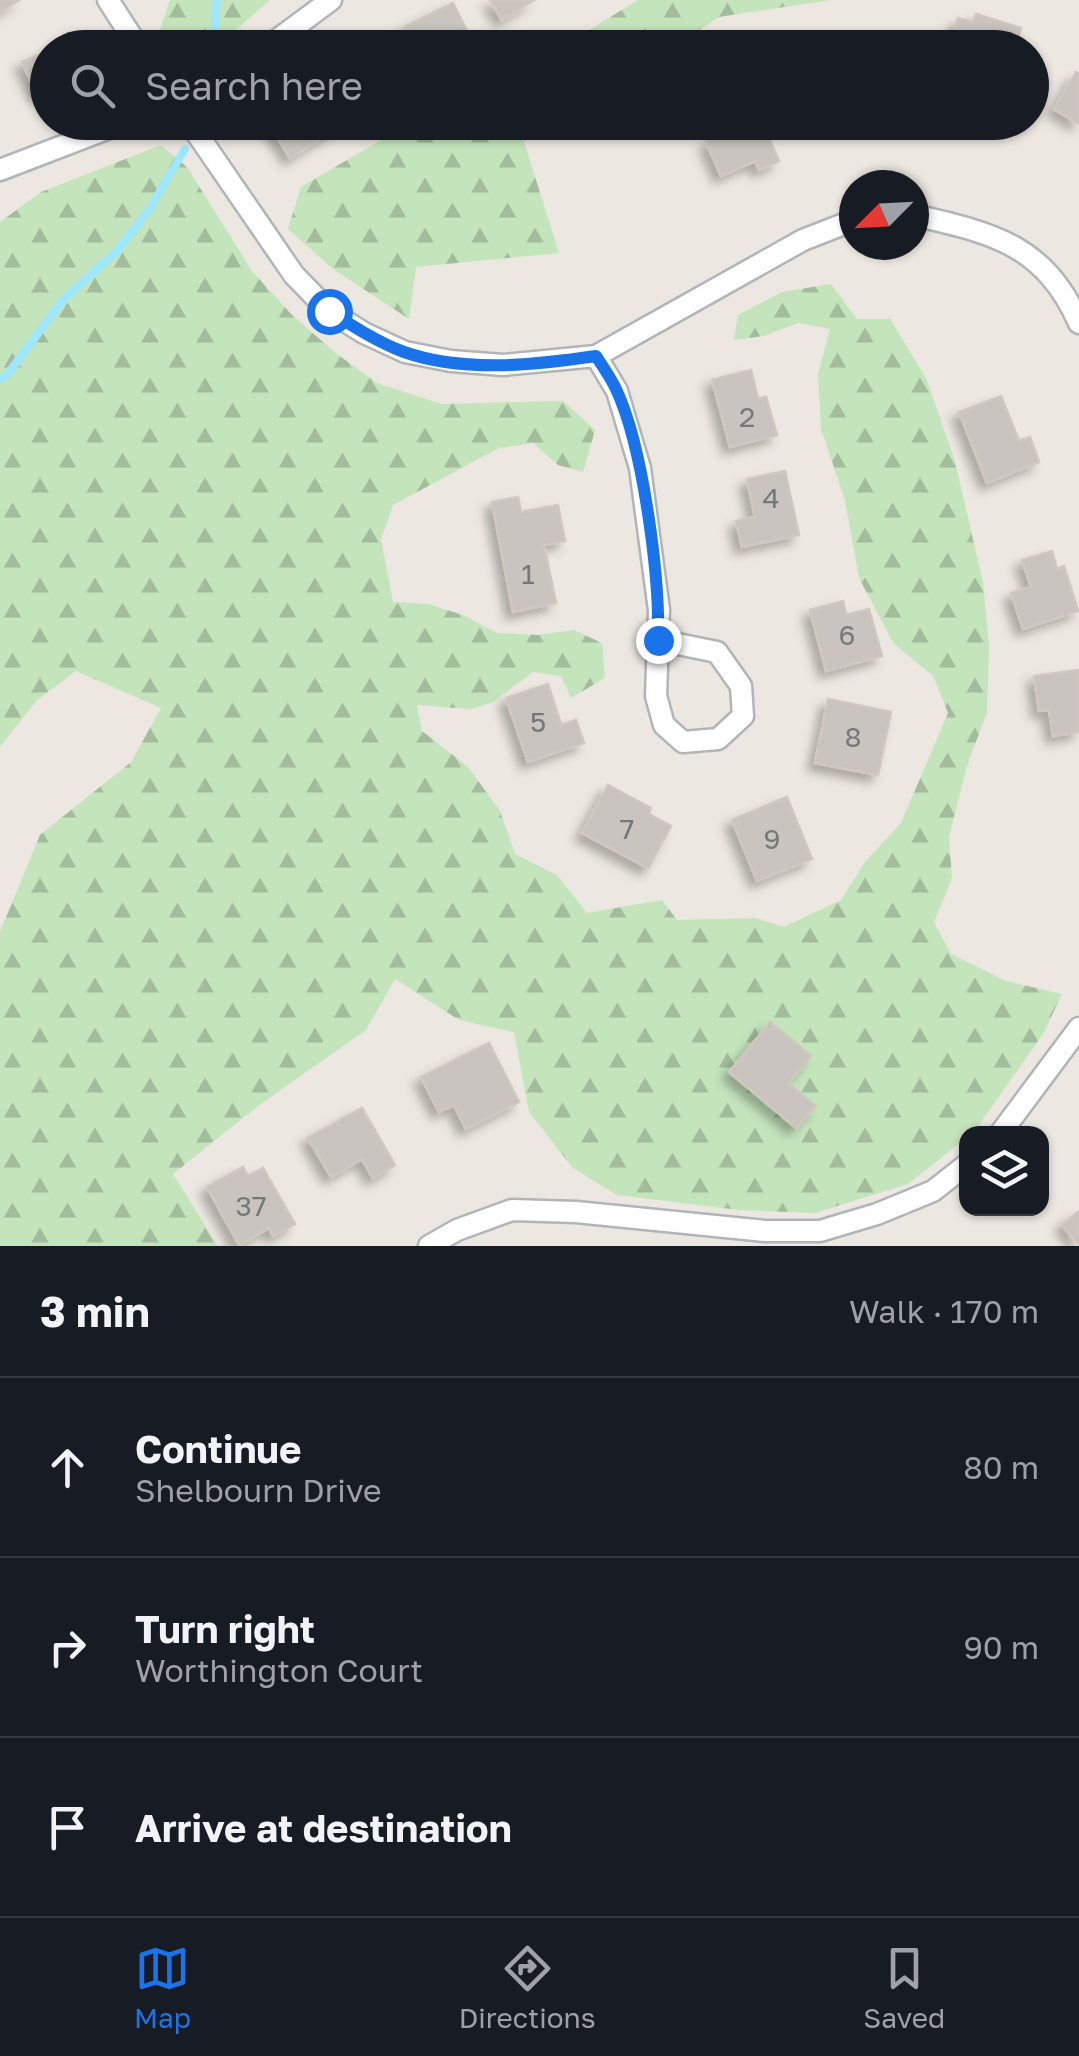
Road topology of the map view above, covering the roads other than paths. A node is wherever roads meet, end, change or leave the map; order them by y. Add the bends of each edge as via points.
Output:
1 (108, 0) edge
2 (332, 0) edge
3 (127, 30) edge
4 (291, 30) edge
5 (78, 140) edge
6 (201, 140) edge
7 (0, 170) edge
8 (929, 218) edge
9 (839, 226) edge
10 (1079, 324) edge
11 (596, 356) junction
12 (658, 640) junction
13 (1079, 1028) edge
14 (1006, 1126) edge
15 (959, 1171) edge
16 (429, 1246) edge

1 - 3 street
2 - 4 street
5 - 7 street
6 - 11 street via 294,275 329,311 364,333 405,352 450,361 503,365
8 - 10 street via 1023,249 1068,299
9 - 11 street
11 - 12 street via 617,391 640,468
12 - 12 street via 656,696 664,726 683,742 718,738 743,716 742,686 717,652
13 - 14 street
15 - 16 street via 933,1191 820,1231 512,1210

